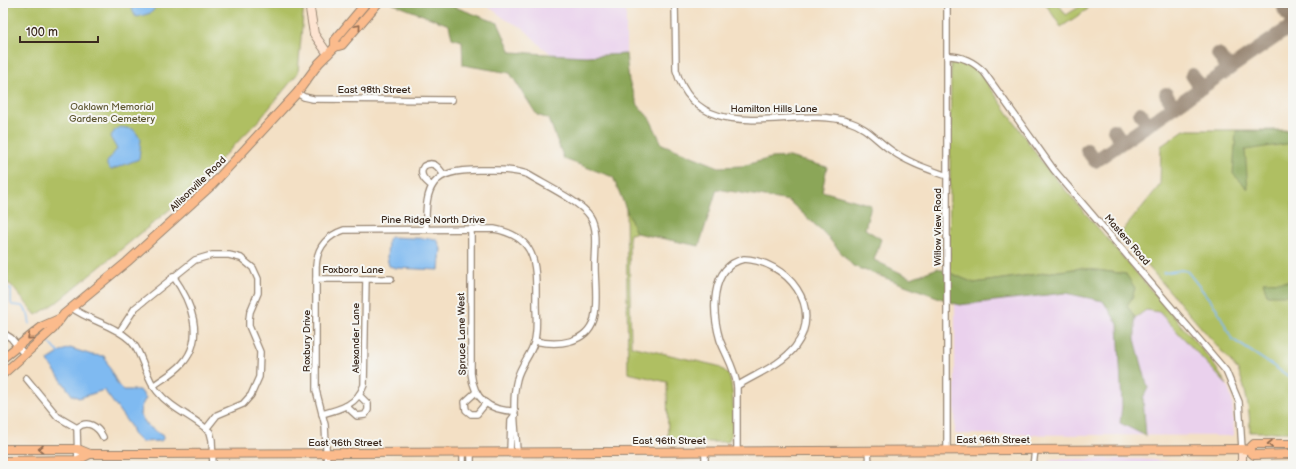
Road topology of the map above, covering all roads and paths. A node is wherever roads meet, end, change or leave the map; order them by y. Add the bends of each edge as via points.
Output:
1 (309, 3) edge
2 (366, 3) edge
3 (378, 3) edge
4 (675, 3) edge
5 (947, 3) edge
6 (335, 47) junction
7 (328, 54) junction
8 (948, 56) junction
9 (297, 92) junction
10 (452, 100) dead end
11 (444, 174) junction
12 (947, 176) junction
13 (432, 186) junction
14 (426, 229) junction
15 (471, 229) junction
16 (333, 234) joint
17 (173, 276) junction
18 (316, 279) junction
19 (366, 279) junction
20 (391, 279) dead end
21 (72, 308) junction
22 (59, 319) junction
23 (120, 331) junction
24 (3, 333) edge
25 (535, 341) junction
26 (18, 347) junction
27 (24, 354) junction
28 (3, 358) edge
29 (3, 374) edge
30 (26, 378) dead end
31 (153, 386) junction
32 (737, 386) junction
33 (476, 392) junction
34 (360, 395) junction
35 (486, 403) junction
36 (346, 406) junction
37 (515, 413) junction
38 (322, 414) junction
39 (77, 428) junction
40 (206, 429) junction
41 (103, 437) dead end
42 (3, 444) edge
43 (1293, 444) edge
44 (3, 449) edge
45 (22, 449) junction
46 (868, 450) junction
47 (947, 450) junction
48 (1035, 450) junction
49 (1245, 450) junction
50 (705, 451) junction
51 (737, 451) junction
52 (467, 452) junction
53 (513, 452) junction
54 (327, 453) junction
55 (213, 454) junction
56 (1293, 454) edge
57 (78, 457) edge
58 (3, 461) edge
59 (213, 466) edge
60 (328, 466) edge
61 (463, 466) edge
62 (471, 466) edge
63 (705, 466) edge
64 (868, 466) edge
65 (1033, 466) edge
66 (1242, 466) edge

1 - 7 street via 314,34
2 - 6 main road, Allisonville Road via 335,40
6 -> 3 main road, Allisonville Road via 342,45
4 - 12 street, Hamilton Hills Lane via 674,56 677,75 688,97 707,112 727,118 843,119 860,125 908,161
5 - 8 street, Willow View Road
6 - 7 main road, Allisonville Road
7 - 9 main road, Allisonville Road
8 - 12 street, Willow View Road
8 - 49 street, Masters Road via 965,59 984,72 1054,170 1226,372 1238,402
9 - 10 street, East 98th Street via 313,100
9 - 21 main road, Allisonville Road via 212,186
11 - 13 street
11 - 13 street via 436,165 430,163 424,166 423,177
11 - 25 street via 457,170 527,174 587,212 594,225 595,308 591,326 576,340 557,344
12 - 47 street, Willow View Road
13 - 14 street via 426,205
14 - 15 street, Pine Ridge North Drive
14 - 16 street, Pine Ridge North Drive via 349,229
15 - 25 street, Pine Ridge North Drive via 507,232 529,248 536,265
15 - 33 street, Spruce Lane West via 471,374
16 - 18 street, Roxbury Drive via 326,239 318,252
17 - 23 street via 135,308
17 - 31 street via 184,292 194,318 194,332 191,348 184,362
17 - 40 street via 203,257 230,255 245,260 253,268 258,279 258,293 249,319 249,326 258,345 261,368 257,384 243,404 217,415
18 - 19 street, Foxboro Lane
18 - 38 street, Roxbury Drive via 316,382
19 - 20 street, Foxboro Lane
19 - 34 street, Alexander Lane via 366,373
21 - 22 main road, Allisonville Road
21 - 23 street via 89,319
22 -> 26 main road, Allisonville Road via 43,326
22 - 27 main road, Allisonville Road via 54,329
23 - 31 street via 139,353
24 - 26 street
25 - 37 street via 516,379
26 - 27 street
26 - 28 main road, Allisonville Road
27 - 29 main road, Allisonville Road
30 - 39 street via 58,417
31 - 40 street via 166,401
32 - 32 street via 735,370 724,350 717,327 715,301 718,283 725,269 735,261 752,260 775,268 794,284 805,301 806,320 803,334 783,360
32 - 51 street
33 - 35 street, Spruce Lane West
33 - 35 street via 465,402 466,410 471,414 477,414
34 - 36 street
34 - 36 street via 368,404 365,415 357,416
35 - 37 street, Spruce Lane West
36 - 38 street
37 - 53 street via 511,420
38 - 54 street, Roxbury Drive
39 - 41 street via 80,425 93,425 99,429
39 - 57 street
40 - 55 street via 212,440
42 - 45 main road
43 -> 49 main road, East 96th Street via 1254,444
44 - 45 main road, East 96th Street
57 -> 45 main road, East 96th Street
46 - 47 main road, East 96th Street
46 - 51 main road, East 96th Street
46 - 64 street
47 - 48 main road, East 96th Street
48 - 49 main road, East 96th Street
48 - 65 street
49 - 56 main road, East 96th Street via 1254,455
49 - 66 street, Masters Road
50 - 51 main road, East 96th Street
50 - 53 main road, East 96th Street
50 - 63 street
52 - 53 main road, East 96th Street
52 - 54 main road, East 96th Street
52 - 61 street
52 - 62 street
54 - 55 main road, East 96th Street
54 - 60 street, Roxbury Drive
55 - 57 main road, East 96th Street via 90,454
55 - 59 street
57 - 58 main road, East 96th Street

